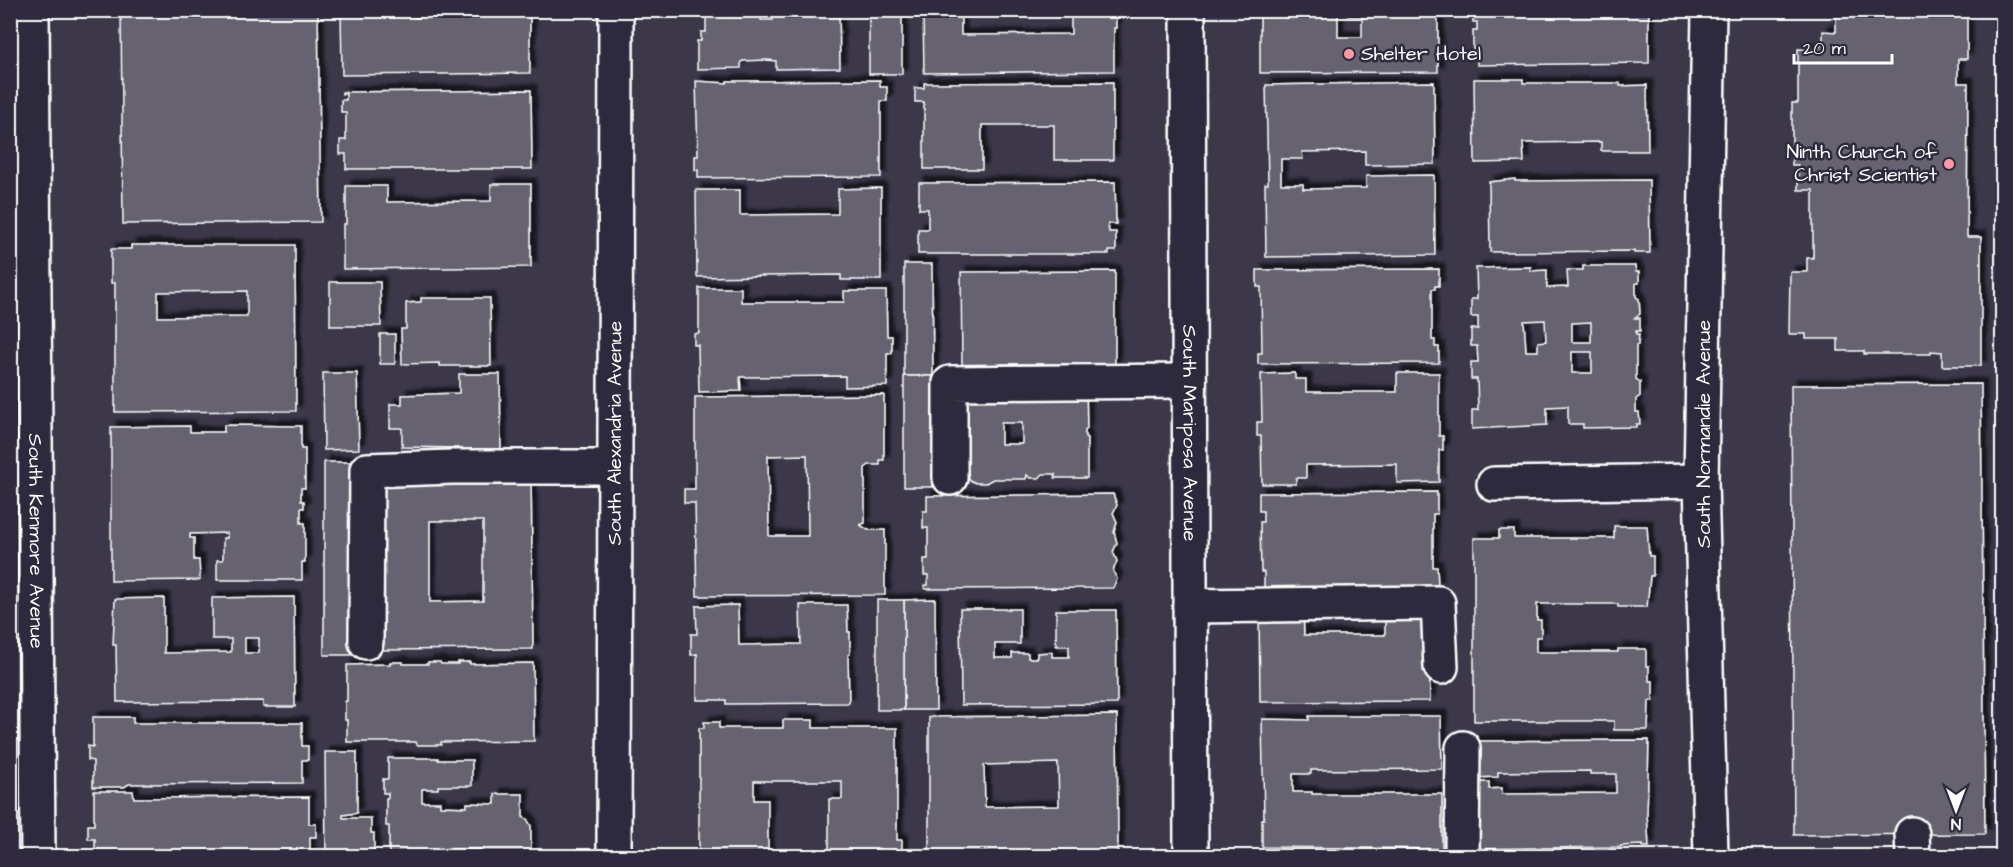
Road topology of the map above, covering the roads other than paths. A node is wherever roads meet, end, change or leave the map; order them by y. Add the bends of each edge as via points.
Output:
1 (32, 10) edge
2 (616, 10) edge
3 (1188, 10) edge
4 (1710, 10) edge
5 (1189, 381) junction
6 (615, 466) junction
7 (950, 478) dead end
8 (1701, 481) junction
9 (1494, 484) dead end
10 (1190, 606) junction
11 (366, 642) dead end
12 (1441, 667) dead end
13 (24, 710) edge
14 (1463, 748) dead end
15 (38, 856) edge
16 (614, 856) edge
17 (1191, 856) edge
18 (1462, 856) edge
19 (1711, 856) edge

1 - 13 street, South Kenmore Avenue
2 - 6 street, South Alexandria Avenue
3 - 5 street, South Mariposa Avenue
4 - 8 street, South Normandie Avenue
5 - 7 street via 950,383
5 - 10 street, South Mariposa Avenue
6 - 11 street via 367,470
6 - 16 street, South Alexandria Avenue
8 - 9 street
8 - 19 street, South Normandie Avenue
10 - 12 street via 1438,603
10 - 17 street, South Mariposa Avenue
13 - 15 street, South Kenmore Avenue
14 - 18 street

